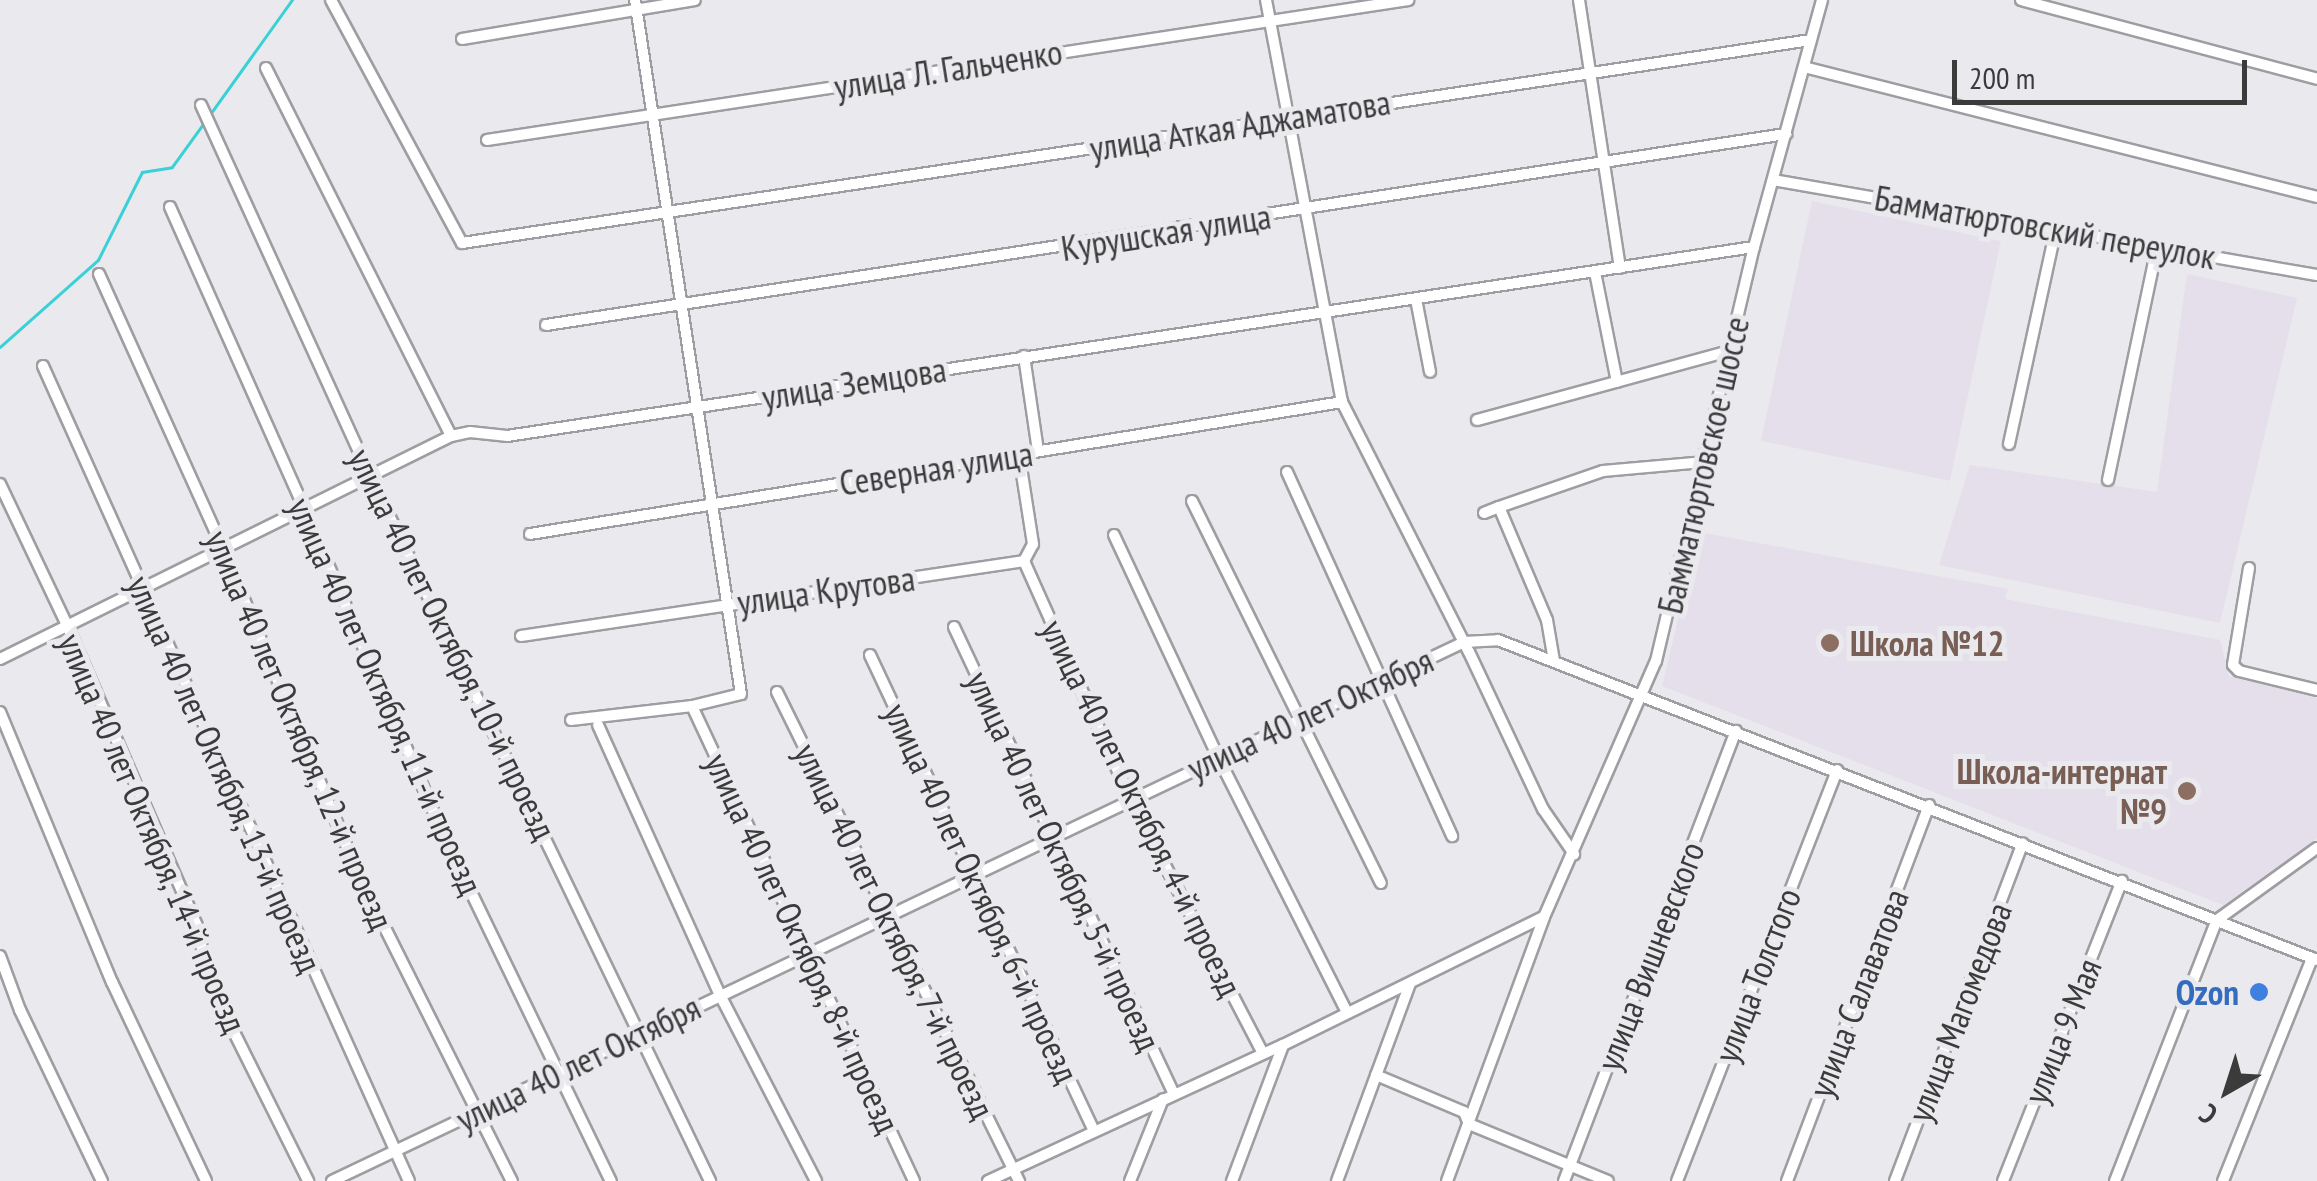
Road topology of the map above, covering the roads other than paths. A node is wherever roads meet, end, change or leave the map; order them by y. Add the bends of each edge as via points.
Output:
1 (331, 0) edge
2 (695, 0) edge
3 (1266, 0) edge
4 (1408, 0) edge
5 (1580, 0) edge
6 (1822, 0) edge
7 (2021, 0) edge
8 (635, 4) edge
9 (1269, 21) junction
10 (462, 39) dead end
11 (1811, 40) junction
12 (1804, 67) junction
13 (266, 68) dead end
14 (1590, 73) junction
15 (2317, 78) edge
16 (201, 105) dead end
17 (651, 114) junction
18 (1288, 118) junction
19 (1786, 134) junction
20 (487, 140) dead end
21 (1605, 161) junction
22 (1773, 180) junction
23 (2317, 197) edge
24 (170, 206) dead end
25 (1306, 209) junction
26 (670, 211) junction
27 (2056, 229) junction
28 (1754, 247) junction
29 (2157, 247) junction
30 (1620, 268) junction
31 (1595, 272) junction
32 (99, 274) dead end
33 (2317, 275) edge
34 (1416, 299) junction
35 (682, 305) junction
36 (1324, 312) junction
37 (546, 325) dead end
38 (1730, 351) junction
39 (1024, 356) junction
40 (43, 366) dead end
41 (1430, 372) dead end
42 (1617, 382) junction
43 (1342, 402) junction
44 (699, 407) junction
45 (1477, 420) dead end
46 (451, 436) junction
47 (2009, 444) dead end
48 (1038, 451) junction
49 (1018, 455) junction
50 (1704, 462) junction
51 (1287, 472) dead end
52 (370, 476) junction
53 (2108, 480) dead end
54 (0, 484) edge
55 (1192, 501) dead end
56 (712, 504) junction
57 (1499, 507) junction
58 (304, 508) junction
59 (1484, 513) dead end
60 (530, 534) dead end
61 (1114, 535) dead end
62 (223, 549) junction
63 (1024, 562) junction
64 (2249, 568) dead end
65 (142, 589) junction
66 (729, 604) junction
67 (66, 623) junction
68 (954, 627) dead end
69 (521, 636) dead end
70 (1464, 642) junction
71 (870, 655) dead end
72 (0, 659) edge
73 (1554, 661) junction
74 (1384, 679) junction
75 (2317, 690) edge
76 (776, 692) dead end
77 (1642, 695) junction
78 (692, 706) junction
79 (0, 712) edge
80 (1302, 718) junction
81 (572, 720) dead end
82 (598, 724) dead end
83 (1736, 730) junction
84 (1218, 757) junction
85 (1837, 770) junction
86 (1130, 798) junction
87 (1929, 805) junction
88 (1452, 836) dead end
89 (1052, 838) junction
90 (2023, 843) junction
91 (2317, 848) edge
92 (1574, 854) junction
93 (971, 874) junction
94 (2122, 882) junction
95 (1381, 884) dead end
96 (885, 916) junction
97 (1544, 917) junction
98 (2218, 920) junction
99 (809, 952) junction
100 (0, 956) edge
101 (2314, 959) edge
102 (1410, 984) junction
103 (720, 995) junction
104 (1347, 1012) junction
105 (642, 1032) junction
106 (1283, 1045) junction
107 (1263, 1054) junction
108 (558, 1072) junction
109 (1376, 1075) junction
110 (1168, 1097) junction
111 (477, 1111) junction
112 (1469, 1124) junction
113 (1094, 1131) junction
114 (394, 1151) junction
115 (1570, 1166) junction
116 (1014, 1169) junction
117 (102, 1181) edge
118 (206, 1181) edge
119 (308, 1181) edge
120 (332, 1181) edge
121 (409, 1181) edge
122 (512, 1181) edge
123 (611, 1181) edge
124 (710, 1181) edge
125 (816, 1181) edge
126 (914, 1181) edge
127 (988, 1181) edge
128 (1019, 1181) edge
129 (1130, 1181) edge
130 (1232, 1181) edge
131 (1336, 1181) edge
132 (1448, 1181) edge
133 (1564, 1181) edge
134 (1608, 1181) edge
135 (1678, 1181) edge
136 (1787, 1181) edge
137 (1895, 1181) edge
138 (2003, 1181) edge
139 (2115, 1181) edge
140 (2223, 1181) edge

1 - 26 street, улица Аткая Аджаматова via 462,244
2 - 8 street
3 - 9 street
4 - 9 street, улица Л. Гальченко
5 - 14 street
6 - 11 street, Бамматюртовское шоссе
7 - 15 street
8 - 10 street
8 - 17 street
9 - 17 street, улица Л. Гальченко
9 - 18 street
11 - 12 street, Бамматюртовское шоссе
11 - 14 street, улица Аткая Аджаматова
12 - 19 street, Бамматюртовское шоссе
12 - 23 street
13 - 46 street
14 - 18 street, улица Аткая Аджаматова
14 - 21 street
16 - 52 street, улица 40 лет Октября, 10-й проезд
17 - 20 street, улица Л. Гальченко
17 - 26 street
18 - 25 street
18 - 26 street, улица Аткая Аджаматова
19 - 21 street, Курушская улица
19 - 22 street, Бамматюртовское шоссе
21 - 25 street, Курушская улица
21 - 30 street
22 - 27 street, Бамматюртовский переулок
22 - 28 street, Бамматюртовское шоссе
24 - 58 street, улица 40 лет Октября, 11-й проезд
25 - 35 street, Курушская улица
25 - 36 street
26 - 35 street
27 - 29 street, Бамматюртовский переулок
27 - 47 street
28 - 30 street, улица Земцова
28 - 38 street, Бамматюртовское шоссе
29 - 33 street, Бамматюртовский переулок
29 - 53 street
30 - 31 street, улица Земцова
31 - 34 street, улица Земцова
31 - 42 street
32 - 62 street, улица 40 лет Октября, 12-й проезд
34 - 36 street, улица Земцова
34 - 41 street
35 - 37 street, Курушская улица
35 - 44 street
36 - 39 street, улица Земцова
36 - 43 street
38 - 42 street
38 - 50 street, Бамматюртовское шоссе
39 - 44 street, улица Земцова
39 - 48 street
40 - 65 street, улица 40 лет Октября, 13-й проезд
42 - 45 street
43 - 48 street, Северная улица
43 - 70 street
44 - 46 street, улица Земцова via 507,436
44 - 56 street
46 - 52 street, улица Земцова
48 - 49 street, Северная улица
49 - 56 street, Северная улица
49 - 63 street via 1032,544
50 - 57 street via 1602,471
50 - 77 street, Бамматюртовское шоссе via 1656,662
51 - 74 street
52 - 58 street, улица Земцова
52 - 105 street, улица 40 лет Октября, 10-й проезд
54 - 67 street, улица 40 лет Октября, 14-й проезд
55 - 80 street
56 - 60 street, Северная улица
56 - 66 street
57 - 59 street
57 - 73 street via 1547,620
58 - 62 street, улица Земцова
58 - 108 street, улица 40 лет Октября, 11-й проезд via 442,832
61 - 84 street
62 - 65 street, улица Земцова
62 - 111 street, улица 40 лет Октября, 12-й проезд via 361,880
63 - 66 street, улица Крутова
63 - 86 street, улица 40 лет Октября, 4-й проезд
64 - 75 street via 2233,665
65 - 67 street, улица Земцова
65 - 114 street, улица 40 лет Октября, 13-й проезд
66 - 69 street, улица Крутова
66 - 78 street via 740,694
67 - 72 street, улица Земцова
67 - 119 street, улица 40 лет Октября, 14-й проезд via 198,928 208,980
68 - 89 street, улица 40 лет Октября, 5-й проезд
70 - 73 street, улица 40 лет Октября via 1498,640
70 - 74 street, улица 40 лет Октября
70 - 92 street via 1542,810
71 - 93 street, улица 40 лет Октября, 6-й проезд
73 - 77 street, улица 40 лет Октября
74 - 80 street, улица 40 лет Октября
74 - 88 street
76 - 96 street, улица 40 лет Октября, 7-й проезд
77 - 83 street, улица 40 лет Октября
77 - 92 street, Бамматюртовское шоссе
78 - 81 street
78 - 99 street, улица 40 лет Октября, 8-й проезд
79 - 118 street via 112,982
80 - 84 street, улица 40 лет Октября
80 - 95 street
82 - 103 street
83 - 85 street, улица 40 лет Октября
83 - 115 street, улица Вишневского
84 - 86 street, улица 40 лет Октября
84 - 104 street
85 - 87 street, улица 40 лет Октября
85 - 135 street, улица Толстого
86 - 89 street, улица 40 лет Октября
86 - 107 street, улица 40 лет Октября, 4-й проезд
87 - 90 street, улица 40 лет Октября
87 - 136 street, улица Салаватова
89 - 93 street, улица 40 лет Октября
89 - 110 street, улица 40 лет Октября, 5-й проезд
90 - 94 street, улица 40 лет Октября
90 - 137 street, улица Магомедова
91 - 98 street
92 - 97 street, Бамматюртовское шоссе
93 - 96 street, улица 40 лет Октября
93 - 113 street, улица 40 лет Октября, 6-й проезд
94 - 98 street, улица 40 лет Октября
94 - 138 street, улица 9 Мая
96 - 99 street, улица 40 лет Октября
96 - 116 street, улица 40 лет Октября, 7-й проезд
97 - 102 street
97 - 112 street, Бамматюртовское шоссе
98 - 101 street, улица 40 лет Октября
98 - 139 street
99 - 103 street, улица 40 лет Октября
99 - 126 street, улица 40 лет Октября, 8-й проезд
100 - 117 street
101 - 140 street
102 - 104 street
102 - 109 street
103 - 105 street, улица 40 лет Октября
103 - 125 street
104 - 106 street
105 - 108 street, улица 40 лет Октября
105 - 124 street, улица 40 лет Октября, 10-й проезд
106 - 107 street
106 - 130 street
107 - 110 street
108 - 111 street, улица 40 лет Октября
108 - 123 street, улица 40 лет Октября, 11-й проезд
109 - 112 street via 1464,1112
109 - 131 street
110 - 113 street
110 - 129 street
111 - 114 street, улица 40 лет Октября
111 - 122 street, улица 40 лет Октября, 12-й проезд
112 - 115 street
112 - 132 street, Бамматюртовское шоссе
113 - 116 street
114 - 120 street, улица 40 лет Октября
114 - 121 street, улица 40 лет Октября, 13-й проезд
115 - 133 street, улица Вишневского
115 - 134 street
116 - 127 street
116 - 128 street, улица 40 лет Октября, 7-й проезд

